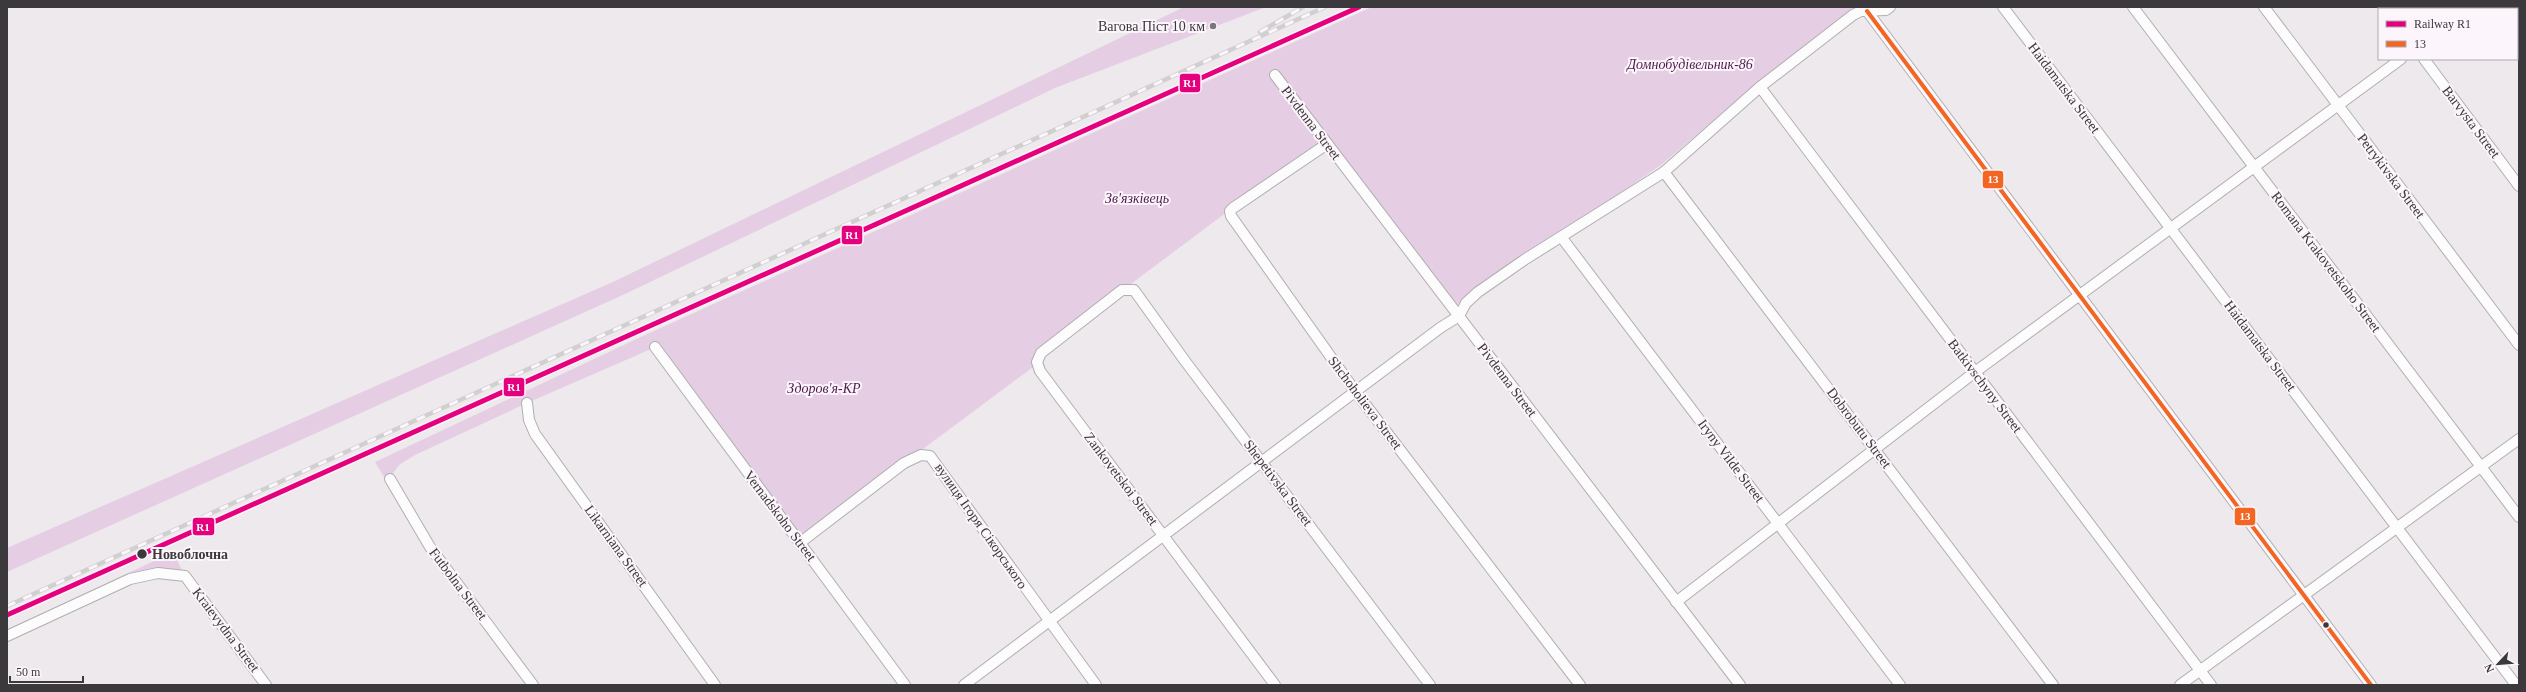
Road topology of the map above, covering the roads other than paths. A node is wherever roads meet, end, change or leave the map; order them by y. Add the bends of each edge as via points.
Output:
1 (1890, 7) edge
2 (2003, 7) edge
3 (2133, 7) edge
4 (2264, 7) edge
5 (1867, 11) junction
6 (2400, 60) edge
7 (2425, 60) edge
8 (1274, 75) dead end
9 (1760, 87) junction
10 (2338, 105) junction
11 (1327, 144) junction
12 (2254, 167) junction
13 (1664, 172) junction
14 (2519, 186) edge
15 (2170, 227) junction
16 (1562, 238) junction
17 (1122, 290) joint
18 (2080, 295) junction
19 (1458, 316) junction
20 (2519, 345) edge
21 (655, 347) dead end
22 (1975, 372) junction
23 (1355, 391) junction
24 (527, 403) dead end
25 (2519, 439) edge
26 (1875, 449) junction
27 (1262, 462) junction
28 (2481, 467) junction
29 (390, 479) dead end
30 (2519, 517) edge
31 (1777, 523) junction
32 (2398, 528) junction
33 (1162, 534) junction
34 (800, 542) junction
35 (2305, 596) junction
36 (1676, 602) junction
37 (1048, 622) junction
38 (7, 636) edge
39 (2200, 670) junction
40 (266, 685) edge
41 (533, 685) edge
42 (716, 685) edge
43 (905, 685) edge
44 (964, 685) edge
45 (1096, 685) edge
46 (1275, 685) edge
47 (1430, 685) edge
48 (1580, 685) edge
49 (1740, 685) edge
50 (1900, 685) edge
51 (2053, 685) edge
52 (2180, 685) edge
53 (2211, 685) edge
54 (2371, 685) edge
55 (2516, 685) edge

1 - 5 street via 1886,10
2 - 15 street, Haidamatska Street
3 - 12 street, Romana Krakovetskoho Street
4 - 10 street, Petrykivska Street
5 - 9 street via 1852,15
5 - 18 street
6 - 10 street
7 - 14 street, Barvysta Street
8 - 11 street, Pivdenna Street
9 - 13 street
9 - 22 street, Batkivschyny Street
10 - 12 street
10 - 20 street, Petrykivska Street
11 - 19 street, Pivdenna Street
11 - 23 street, Shchoholieva Street via 1230,211 1231,216
12 - 15 street
12 - 28 street, Romana Krakovetskoho Street
13 - 16 street
13 - 26 street, Dobrobutu Street
15 - 18 street
15 - 32 street, Haidamatska Street
16 - 19 street via 1524,260 1478,292 1466,303
16 - 31 street, Iryny Vilde Street
17 - 27 street, Shepetivska Street via 1134,290
17 - 33 street, Zankovetskoi Street via 1042,353 1037,362 1040,371
18 - 22 street
18 - 35 street
19 - 23 street
19 - 36 street, Pivdenna Street
21 - 34 street, Vernadskoho Street
22 - 26 street
22 - 39 street, Batkivschyny Street
23 - 27 street
23 - 48 street, Shchoholieva Street
24 - 42 street, Likarniana Street via 528,420 535,434
25 - 28 street
26 - 31 street
26 - 51 street, Dobrobutu Street
27 - 33 street
27 - 47 street, Shepetivska Street
28 - 30 street, Romana Krakovetskoho Street
28 - 32 street
29 - 41 street, Futbolna Street via 430,548
31 - 36 street
31 - 50 street, Iryny Vilde Street
32 - 35 street
32 - 55 street, Haidamatska Street
33 - 37 street
33 - 46 street, Zankovetskoi Street
34 - 37 street, вулиця Ігоря Сікорського via 904,463 921,455 930,456
34 - 43 street, Vernadskoho Street
35 - 39 street
35 - 54 street
36 - 49 street, Pivdenna Street
37 - 44 street
37 - 45 street, вулиця Ігоря Сікорського
38 - 40 street, Kraievydna Street via 130,580 158,573 185,576
39 - 52 street
39 - 53 street, Batkivschyny Street

